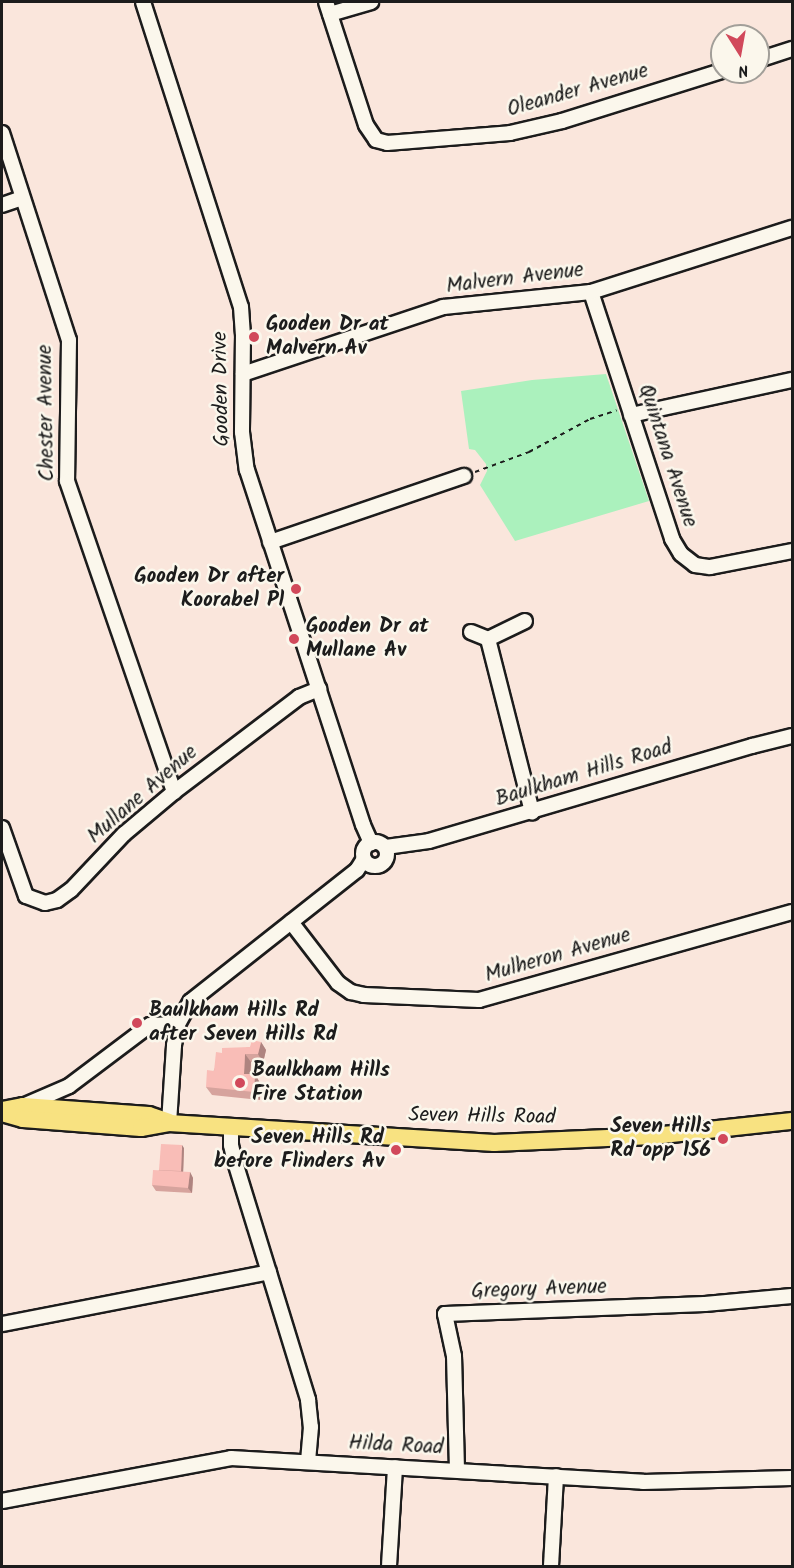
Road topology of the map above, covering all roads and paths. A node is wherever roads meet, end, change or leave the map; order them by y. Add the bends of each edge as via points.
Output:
1 (143, 2) edge
2 (371, 2) edge
3 (328, 8) edge
4 (792, 49) edge
5 (770, 56) edge
6 (710, 75) edge
7 (2, 133) edge
8 (22, 198) junction
9 (2, 205) edge
10 (792, 228) edge
11 (591, 292) junction
12 (243, 375) junction
13 (792, 380) edge
14 (630, 410) junction
15 (464, 476) joint
16 (270, 542) junction
17 (792, 551) edge
18 (525, 621) dead end
19 (471, 632) dead end
20 (488, 639) junction
21 (319, 689) junction
22 (792, 736) edge
23 (174, 792) junction
24 (532, 812) junction
25 (2, 828) edge
26 (371, 843) junction
27 (386, 847) junction
28 (364, 859) junction
29 (792, 912) edge
30 (291, 922) junction
31 (178, 1024) junction
32 (23, 1106) junction
33 (2, 1111) edge
34 (792, 1121) edge
35 (170, 1123) junction
36 (231, 1127) junction
37 (269, 1272) junction
38 (792, 1296) edge
39 (2, 1324) edge
40 (308, 1461) junction
41 (395, 1467) junction
42 (457, 1470) junction
43 (556, 1476) junction
44 (792, 1478) edge
45 (2, 1501) edge
46 (389, 1566) edge
47 (551, 1566) edge

1 - 12 street, Gooden Drive via 235,286 243,319
2 - 3 street
3 - 6 street, Oleander Avenue via 366,125 376,140 387,143 510,133 562,121
4 - 5 street
7 - 8 street, Chester Avenue
8 - 9 street
8 - 23 street, Chester Avenue via 69,340 67,481
10 - 11 street, Malvern Avenue
11 - 12 street, Malvern Avenue via 443,307
11 - 14 street, Quintana Avenue
12 - 16 street, Gooden Drive via 244,456
13 - 14 street
14 - 15 path via 582,423 530,452
14 - 17 street, Quintana Avenue via 672,539 681,554 695,565 710,567
15 - 16 street
16 - 21 street, Gooden Drive
18 - 20 street
19 - 20 street
20 - 24 street
21 - 23 street, Mullane Avenue via 299,697
21 - 26 street, Gooden Drive
22 - 24 street, Baulkham Hills Road
23 - 25 street, Mullane Avenue via 124,834 71,890 45,903 26,896
24 - 27 street, Baulkham Hills Road via 429,840
26 - 27 street
26 - 28 street via 365,848
27 - 28 street via 388,855 383,864 374,866
28 - 30 street via 357,870
29 - 30 street, Mulheron Avenue via 479,1000 351,992 338,983
30 - 31 street via 200,992
31 - 32 street via 150,1026 69,1086
31 - 35 street
32 - 33 main road, Seven Hills Road
32 - 35 main road, Seven Hills Road via 149,1115
33 - 35 main road, Seven Hills Road via 23,1119 141,1128
34 - 36 main road, Seven Hills Road via 653,1136 494,1143
35 - 36 main road, Seven Hills Road
36 - 37 street via 235,1162
37 - 39 street
37 - 40 street via 308,1400
38 - 42 street, Gregory Avenue via 705,1304 445,1314 454,1356
40 - 41 street, Hilda Road
40 - 45 street, Hilda Road via 217,1459
41 - 42 street, Hilda Road
41 - 46 street
42 - 43 street, Hilda Road
43 - 44 street, Hilda Road via 643,1482
43 - 47 street

